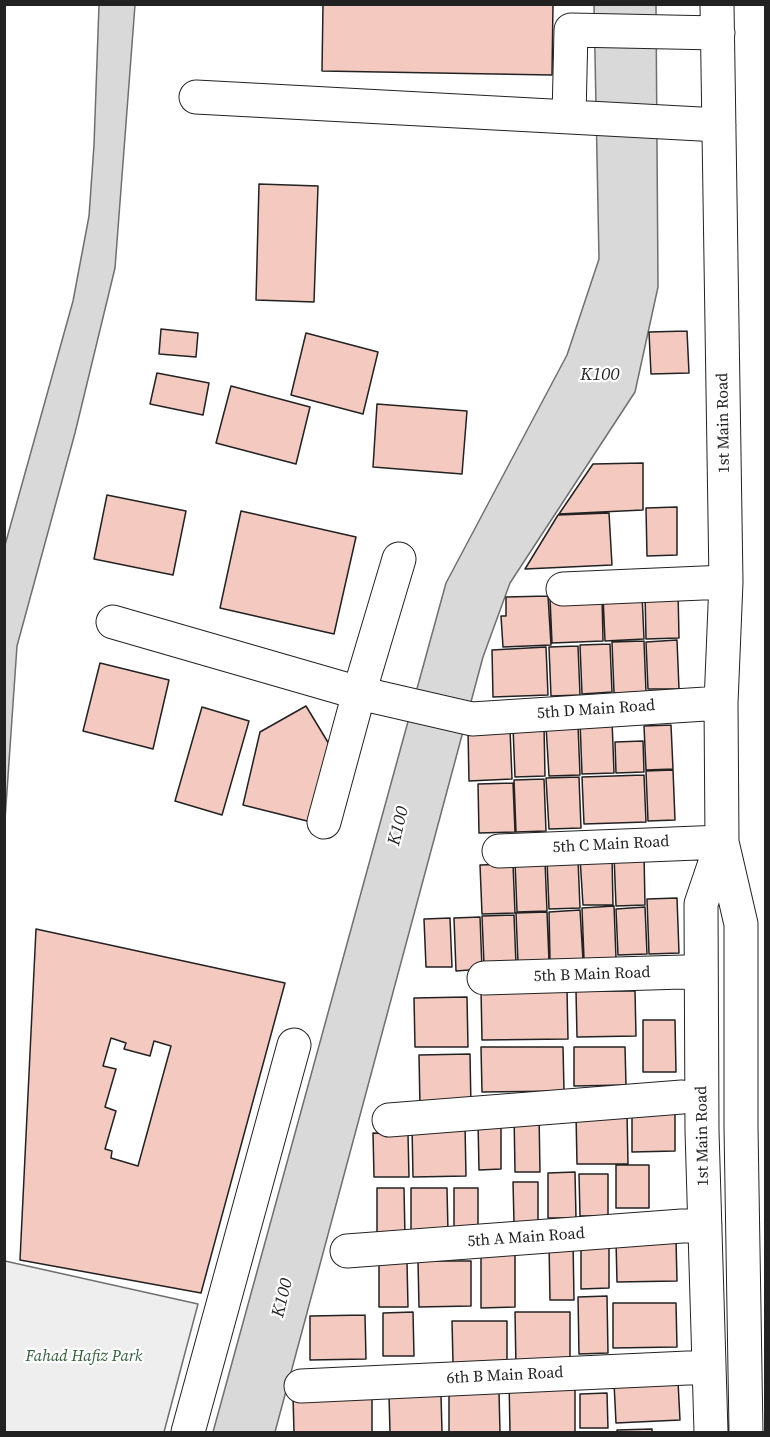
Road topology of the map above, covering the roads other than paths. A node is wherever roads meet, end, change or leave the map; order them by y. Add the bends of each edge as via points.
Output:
1 (718, 19) edge
2 (196, 97) dead end
3 (581, 118) junction
4 (719, 125) junction
5 (399, 559) dead end
6 (726, 582) junction
7 (563, 589) dead end
8 (113, 622) dead end
9 (359, 693) junction
10 (721, 703) junction
11 (324, 822) dead end
12 (722, 842) junction
13 (500, 850) dead end
14 (701, 974) junction
15 (484, 978) dead end
16 (294, 1045) dead end
17 (682, 1097) dead end
18 (753, 1119) edge
19 (389, 1120) dead end
20 (705, 1226) junction
21 (348, 1251) dead end
22 (709, 1367) junction
23 (301, 1386) dead end
24 (188, 1432) edge
25 (711, 1432) edge
26 (746, 1432) edge

1 - 3 street via 666,32 571,30
1 - 4 street, 1st Main Road
2 - 3 street
3 - 4 street
4 - 6 street, 1st Main Road
5 - 9 street
6 - 7 street
6 - 10 street, 1st Main Road
8 - 9 street, 5th D Main Road
9 - 10 street, 5th D Main Road via 472,718
9 - 11 street
10 - 12 street, 1st Main Road
12 - 13 street, 5th C Main Road
12 - 14 street, 1st Main Road via 701,904
12 - 18 street, 1st Main Road via 741,924
14 - 15 street, 5th B Main Road
14 - 20 street, 1st Main Road
16 - 24 street
17 - 19 street
18 - 26 street, 1st Main Road
20 - 21 street, 5th A Main Road
20 - 22 street, 1st Main Road
22 - 23 street, 6th B Main Road
22 - 25 street, 1st Main Road

